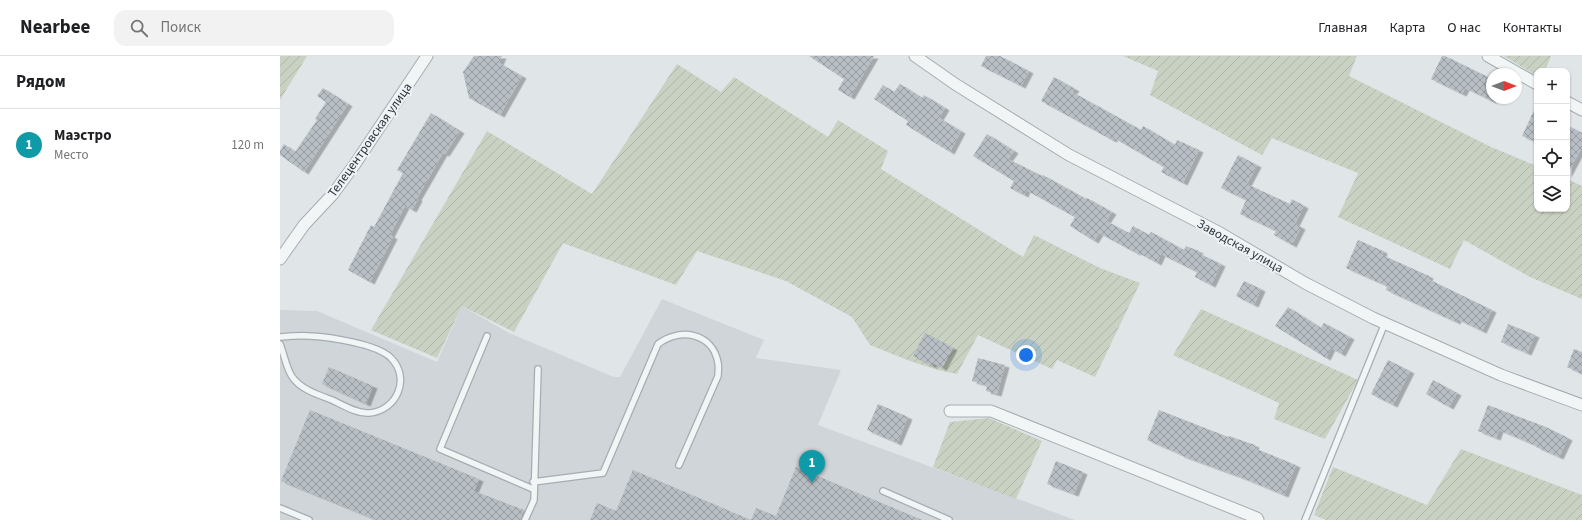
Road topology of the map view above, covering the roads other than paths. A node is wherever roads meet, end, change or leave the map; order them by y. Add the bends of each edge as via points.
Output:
1 (427, 56) edge
2 (915, 56) edge
3 (1488, 56) edge
4 (1534, 82) edge
5 (1570, 104) edge
6 (1582, 110) edge
7 (280, 258) edge
8 (1385, 323) junction
9 (487, 336) dead end
10 (280, 337) edge
11 (280, 344) edge
12 (538, 369) dead end
13 (1582, 405) edge
14 (950, 411) dead end
15 (679, 465) dead end
16 (533, 482) junction
17 (533, 489) junction
18 (883, 491) dead end
19 (280, 508) edge
20 (309, 520) edge
21 (526, 520) edge
22 (949, 520) edge
23 (1258, 520) edge
24 (1305, 520) edge

1 - 7 street, Телецентровская улица via 355,164
2 - 8 street, Заводская улица via 1069,156 1220,233 1304,283
3 - 4 street
5 - 6 street
8 - 13 street, Заводская улица via 1501,375
8 - 24 lane
9 - 17 lane via 440,449
10 - 11 lane via 311,336 379,349 391,357 401,377 396,399 378,412 367,413 302,388 292,378
12 - 16 lane
14 - 23 street via 991,411
15 - 16 lane via 718,376 718,364 712,348 699,338 688,334 673,335 658,344 603,473
16 - 17 lane
17 - 21 lane via 534,500
18 - 22 lane
19 - 20 lane

